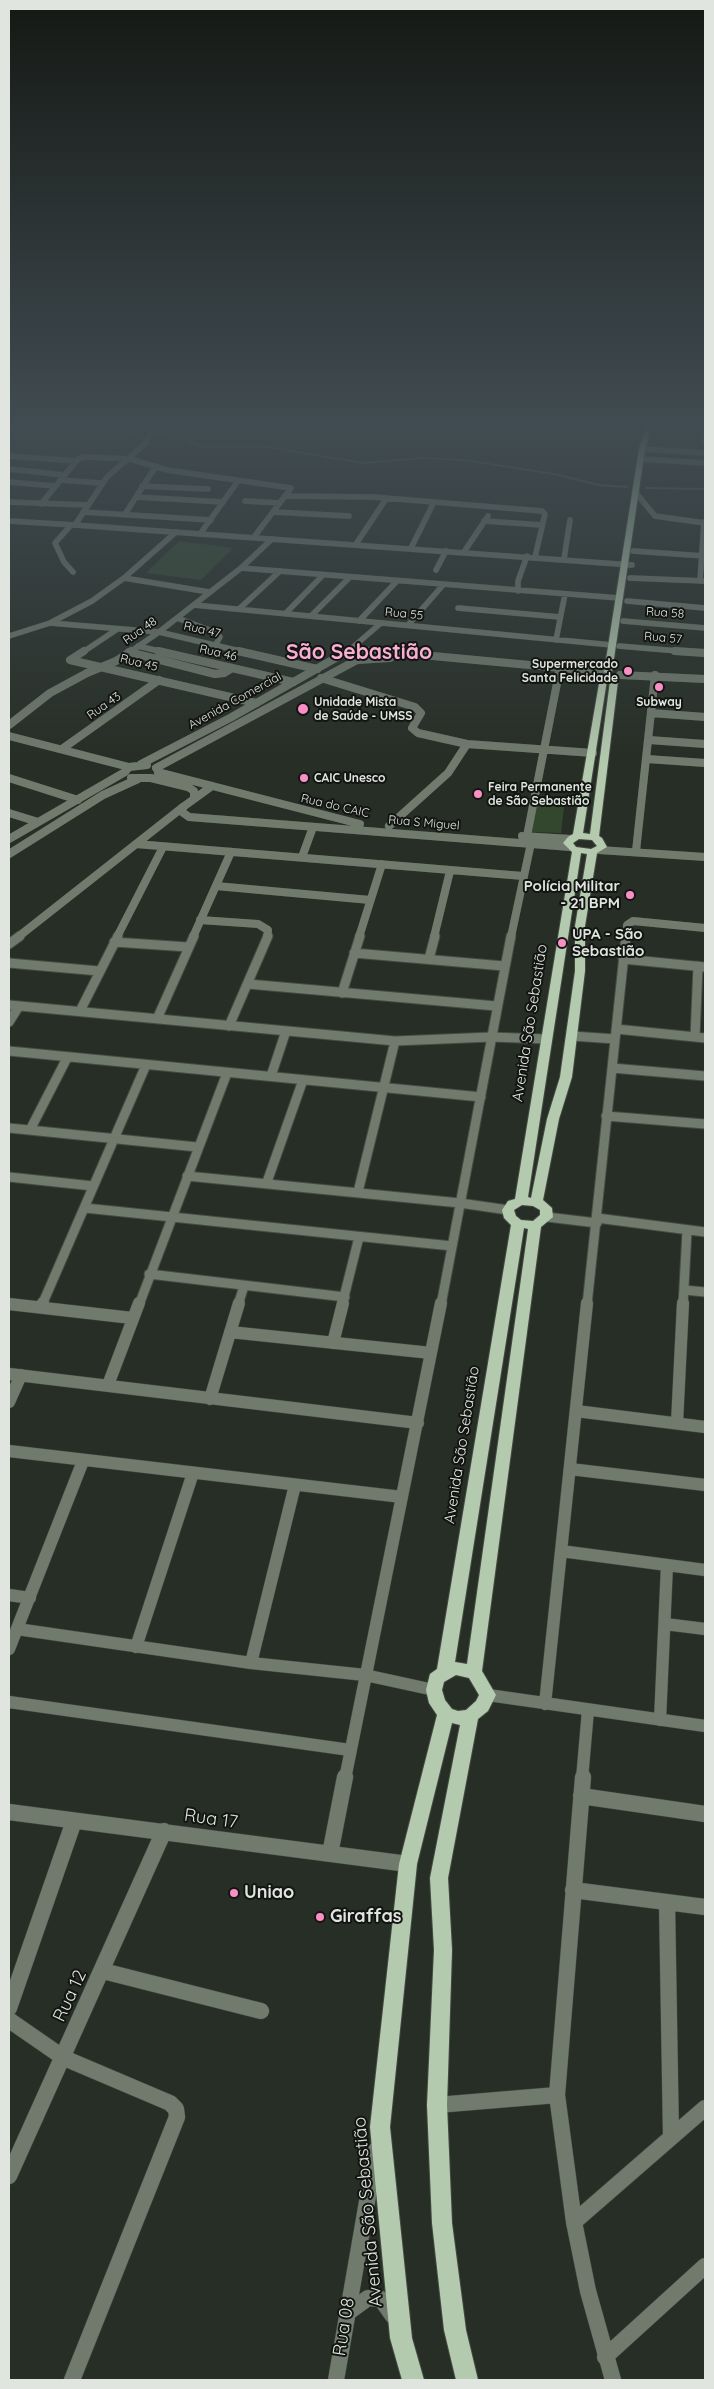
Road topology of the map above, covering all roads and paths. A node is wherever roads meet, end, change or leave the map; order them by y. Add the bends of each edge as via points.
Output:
1 (57, 541) edge
2 (165, 541) edge
3 (269, 541) edge
4 (314, 541) edge
5 (358, 541) edge
6 (414, 541) edge
7 (471, 541) edge
8 (539, 541) edge
9 (567, 541) edge
10 (631, 541) edge
11 (634, 541) edge
12 (704, 541) edge
13 (356, 544) junction
14 (411, 548) junction
15 (446, 551) junction
16 (633, 551) junction
17 (464, 552) junction
18 (527, 556) junction
19 (703, 556) edge
20 (535, 557) junction
21 (564, 559) junction
22 (628, 564) junction
23 (241, 568) junction
24 (436, 570) dead end
25 (280, 571) junction
26 (73, 572) dead end
27 (703, 573) edge
28 (323, 575) junction
29 (350, 577) junction
30 (124, 578) junction
31 (630, 578) junction
32 (703, 581) edge
33 (397, 582) junction
34 (444, 586) junction
35 (518, 591) junction
36 (210, 592) junction
37 (565, 594) junction
38 (623, 600) junction
39 (194, 605) junction
40 (458, 608) dead end
41 (705, 608) edge
42 (239, 609) junction
43 (286, 614) junction
44 (311, 616) junction
45 (560, 617) junction
46 (177, 618) junction
47 (359, 621) junction
48 (623, 621) junction
49 (50, 623) junction
50 (381, 623) junction
51 (408, 625) junction
52 (705, 628) edge
53 (116, 630) junction
54 (159, 632) junction
55 (9, 636) edge
56 (556, 640) junction
57 (216, 644) junction
58 (138, 646) junction
59 (616, 646) junction
60 (352, 648) junction
61 (129, 652) junction
62 (346, 653) junction
63 (705, 653) edge
64 (372, 654) junction
65 (358, 660) junction
66 (116, 661) junction
67 (102, 667) junction
68 (232, 668) junction
69 (116, 669) junction
70 (317, 669) junction
71 (559, 673) junction
72 (654, 675) junction
73 (609, 676) junction
74 (321, 678) junction
75 (705, 679) edge
76 (159, 680) junction
77 (293, 682) junction
78 (273, 694) junction
79 (279, 702) junction
80 (256, 703) junction
81 (651, 713) junction
82 (705, 717) edge
83 (230, 718) junction
84 (238, 724) junction
85 (9, 725) edge
86 (9, 736) edge
87 (649, 740) junction
88 (467, 744) junction
89 (705, 744) edge
90 (543, 749) junction
91 (62, 750) junction
92 (592, 753) junction
93 (647, 760) junction
94 (141, 764) junction
95 (705, 764) edge
96 (127, 770) junction
97 (157, 770) junction
98 (9, 778) edge
99 (151, 778) junction
100 (138, 779) junction
101 (212, 786) junction
102 (194, 798) junction
103 (78, 800) junction
104 (68, 806) junction
105 (183, 807) junction
106 (296, 808) junction
107 (80, 809) junction
108 (9, 813) edge
109 (316, 814) junction
110 (189, 817) junction
111 (165, 820) junction
112 (340, 820) junction
113 (38, 822) junction
114 (286, 824) junction
115 (309, 826) junction
116 (389, 826) junction
117 (331, 828) junction
118 (9, 839) edge
119 (529, 840) junction
120 (574, 843) junction
121 (136, 844) junction
122 (597, 846) junction
123 (163, 847) junction
124 (636, 851) junction
125 (231, 852) junction
126 (9, 854) edge
127 (302, 857) junction
128 (705, 857) edge
129 (382, 864) junction
130 (450, 871) junction
131 (523, 876) junction
132 (216, 886) junction
133 (370, 900) junction
134 (200, 920) junction
135 (705, 928) edge
136 (114, 942) junction
137 (9, 944) edge
138 (188, 947) junction
139 (354, 953) junction
140 (623, 959) junction
141 (429, 960) junction
142 (9, 962) edge
143 (504, 966) junction
144 (702, 966) edge
145 (557, 970) junction
146 (99, 971) junction
147 (580, 971) junction
148 (248, 984) junction
149 (342, 993) junction
150 (701, 994) edge
151 (9, 1005) edge
152 (19, 1006) junction
153 (496, 1006) junction
154 (80, 1011) junction
155 (157, 1019) junction
156 (9, 1022) edge
157 (229, 1026) junction
158 (286, 1031) junction
159 (615, 1034) junction
160 (572, 1036) junction
161 (491, 1037) junction
162 (695, 1037) junction
163 (705, 1038) edge
164 (547, 1039) junction
165 (396, 1041) junction
166 (9, 1051) edge
167 (67, 1058) junction
168 (146, 1065) junction
169 (612, 1068) junction
170 (227, 1073) junction
171 (543, 1075) junction
172 (271, 1076) junction
173 (705, 1076) edge
174 (566, 1077) junction
175 (303, 1080) junction
176 (385, 1088) junction
177 (481, 1097) junction
178 (606, 1116) junction
179 (705, 1124) edge
180 (9, 1128) edge
181 (30, 1130) junction
182 (114, 1139) junction
183 (197, 1147) junction
184 (187, 1176) junction
185 (9, 1177) edge
186 (267, 1182) junction
187 (93, 1186) junction
188 (358, 1192) junction
189 (521, 1201) junction
190 (460, 1202) junction
191 (536, 1202) junction
192 (85, 1208) junction
193 (508, 1210) junction
194 (171, 1216) junction
195 (597, 1221) junction
196 (541, 1222) junction
197 (518, 1224) junction
198 (686, 1231) junction
199 (705, 1232) edge
200 (359, 1237) junction
201 (452, 1246) junction
202 (149, 1274) junction
203 (244, 1286) junction
204 (684, 1290) junction
205 (705, 1292) edge
206 (345, 1297) junction
207 (9, 1304) edge
208 (41, 1307) junction
209 (132, 1318) junction
210 (230, 1332) junction
211 (333, 1343) junction
212 (431, 1353) junction
213 (15, 1374) edge
214 (108, 1385) junction
215 (210, 1399) junction
216 (9, 1402) edge
217 (576, 1411) junction
218 (418, 1423) junction
219 (677, 1423) junction
220 (705, 1426) edge
221 (9, 1451) edge
222 (83, 1461) junction
223 (570, 1469) junction
224 (193, 1473) junction
225 (295, 1485) junction
226 (705, 1485) edge
227 (402, 1497) junction
228 (561, 1551) junction
229 (667, 1564) junction
230 (705, 1570) edge
231 (9, 1595) edge
232 (30, 1598) junction
233 (665, 1624) junction
234 (17, 1628) junction
235 (705, 1629) edge
236 (136, 1647) junction
237 (9, 1649) edge
238 (251, 1663) junction
239 (445, 1672) junction
240 (474, 1672) junction
241 (364, 1675) junction
242 (434, 1690) junction
243 (488, 1694) junction
244 (9, 1702) edge
245 (545, 1704) junction
246 (588, 1710) junction
247 (446, 1714) junction
248 (470, 1716) junction
249 (660, 1720) junction
250 (705, 1726) edge
251 (350, 1750) junction
252 (581, 1796) junction
253 (9, 1812) edge
254 (705, 1814) edge
255 (74, 1822) junction
256 (164, 1831) junction
257 (330, 1854) junction
258 (408, 1864) junction
259 (574, 1890) junction
260 (667, 1902) junction
261 (705, 1907) edge
262 (103, 1971) junction
263 (9, 2008) edge
264 (261, 2011) dead end
265 (9, 2020) edge
266 (64, 2058) junction
267 (556, 2094) junction
268 (437, 2105) junction
269 (705, 2108) edge
270 (380, 2127) junction
271 (671, 2136) junction
272 (9, 2176) edge
273 (574, 2222) junction
274 (705, 2266) edge
275 (346, 2314) junction
276 (401, 2338) junction
277 (605, 2357) junction
278 (72, 2380) edge
279 (336, 2380) edge
280 (413, 2380) edge
281 (467, 2380) edge
282 (613, 2380) edge

1 - 26 street via 64,562
2 - 30 street
3 - 23 street, Rua 48
4 - 13 street
5 - 13 street
6 - 14 street
7 - 17 street
8 - 20 street
9 - 21 street
10 - 22 main road, Avenida São Sebastião
11 - 16 main road, Avenida São Sebastião
12 - 19 street
13 - 14 street
14 - 15 street
15 - 17 street
15 - 24 street
16 - 19 street
16 - 22 main road, Avenida São Sebastião
17 - 18 street
18 - 20 street
18 - 35 street
19 - 27 street
20 - 21 street
21 - 22 street
22 - 31 main road, Avenida São Sebastião
22 - 38 main road, Avenida São Sebastião
23 - 25 street
23 - 36 street, Rua 48
25 - 28 street
25 - 42 street
27 - 32 street
28 - 29 street
28 - 43 street
29 - 33 street
29 - 44 street
30 - 36 street
30 - 49 street via 92,601
31 - 32 street
31 - 38 main road, Avenida São Sebastião
33 - 34 street
33 - 47 street
34 - 35 street
34 - 51 street
35 - 37 street
36 - 39 street, Rua 48
37 - 38 street
37 - 45 street
38 - 41 street
38 - 48 main road, Avenida São Sebastião
38 - 59 main road, Avenida São Sebastião
39 - 42 street, Rua 55
39 - 46 street, Rua 48
40 - 45 street
42 - 43 street, Rua 55
43 - 44 street, Rua 55
44 - 47 street, Rua 55
45 - 56 street
46 - 54 street, Rua 48
46 - 57 street via 215,632 220,637
47 - 50 street, Rua 55
48 - 52 street, Rua 58
48 - 59 main road, Avenida São Sebastião
49 - 53 street, Rua 47
49 - 55 street
50 - 51 street, Rua 55
50 - 60 street
51 - 56 street, Rua 55
53 - 54 street, Rua 47
53 - 67 street, Rua 45 via 70,659
54 - 57 street, Rua 47
54 - 58 street, Rua 48
56 - 59 street, Rua 55
57 - 70 street, Rua 47
58 - 61 street, Rua 48
58 - 68 street, Rua 46
59 - 63 street, Rua 57
59 - 73 main road, Avenida São Sebastião
60 - 62 street, Avenida Comercial
60 - 64 street, Avenida Comercial
61 - 66 street, Rua 48
61 - 68 street via 215,674
62 - 65 street
62 - 70 street, Avenida Comercial
64 - 65 street, Avenida Comercial
64 - 71 street, Avenida Comercial
64 - 73 street, Avenida Comercial
65 - 74 street, Avenida Comercial
66 - 67 street, Rua 48
66 - 69 street
67 - 69 street, Rua 45
67 - 85 street, Rua 48 via 50,693
68 - 77 street, Rua 46
69 - 76 street, Rua 45
70 - 77 street, Avenida Comercial
71 - 73 street, Avenida Comercial
71 - 90 street
72 - 73 street
72 - 75 street
72 - 81 street
73 - 92 main road, Avenida São Sebastião
73 - 122 main road, Avenida São Sebastião
74 - 79 street, Avenida Comercial
74 - 88 street via 415,708 421,713 412,725 414,730
76 - 80 street, Rua 45
76 - 91 street, Rua 43
77 - 78 street, Avenida Comercial
78 - 79 street via 280,697
78 - 80 street, Avenida Comercial
79 - 84 street, Avenida Comercial
80 - 83 street, Avenida Comercial
81 - 82 street
81 - 87 street
83 - 84 street via 230,722
83 - 94 street, Avenida Comercial
84 - 97 street, Avenida Comercial
86 - 91 street
87 - 89 street
87 - 93 street
88 - 90 street
88 - 116 street via 448,773
90 - 92 street
90 - 119 street
91 - 96 street
92 - 120 main road, Avenida São Sebastião
93 - 95 street
93 - 124 street
94 - 96 street, Avenida Comercial
94 - 97 street, Rua do CAIC
96 - 100 street via 128,777
96 - 103 street
97 - 99 street, Avenida Comercial
97 - 101 street, Rua do CAIC
98 - 103 street
99 - 100 street
99 - 102 street via 188,788 194,792
100 - 107 street
101 - 102 street
101 - 106 street, Rua do CAIC
102 - 105 street
103 - 104 street
104 - 107 street via 66,809 69,811
104 - 113 street
105 - 110 street via 182,812
105 - 111 street
106 - 109 street, Rua do CAIC
106 - 114 street via 296,816
107 - 126 street
108 - 113 street
109 - 112 street, Rua do CAIC
109 - 115 street via 306,820
110 - 111 street, Rua S Miguel
110 - 114 street, Rua S Miguel
111 - 121 street
112 - 116 street, Rua do CAIC
112 - 117 street
113 - 118 street
114 - 115 street, Rua S Miguel
115 - 117 street, Rua S Miguel
115 - 127 street
116 - 119 street, Rua do CAIC
117 - 119 street, Rua S Miguel
119 - 120 street, Rua S Miguel
119 - 131 street
120 - 122 main road
120 - 122 main road
120 - 145 main road, Avenida São Sebastião
121 - 123 street
121 - 137 street
122 - 124 street
122 - 147 main road, Avenida São Sebastião via 580,926
123 - 125 street
123 - 136 street
124 - 128 street
125 - 127 street
125 - 132 street
127 - 129 street
129 - 130 street
129 - 133 street
130 - 131 street
130 - 141 street
131 - 143 street
132 - 133 street
132 - 134 street
133 - 139 street
134 - 138 street
134 - 148 street via 258,924 268,930
135 - 140 street via 630,922
136 - 138 street
136 - 146 street
138 - 155 street
139 - 141 street
139 - 149 street
140 - 144 street
140 - 159 street
141 - 143 street
142 - 146 street
143 - 153 street
144 - 150 street
145 - 147 main road via 570,968
145 - 164 main road, Avenida São Sebastião
146 - 154 street
147 - 160 main road, Avenida São Sebastião
148 - 149 street
148 - 157 street
149 - 153 street
150 - 162 street
151 - 152 street
152 - 154 street
152 - 156 street
153 - 161 street
154 - 155 street
155 - 157 street
157 - 158 street
158 - 165 street
158 - 172 street
159 - 160 street
159 - 162 street
159 - 169 street
160 - 174 main road, Avenida São Sebastião
161 - 164 street
161 - 165 street
161 - 177 street
162 - 163 street
164 - 171 main road, Avenida São Sebastião
165 - 176 street
166 - 167 street
167 - 168 street
167 - 181 street
168 - 170 street
168 - 182 street
169 - 173 street
169 - 178 street
170 - 172 street
170 - 183 street
171 - 174 main road
171 - 189 main road, Avenida São Sebastião
172 - 175 street
174 - 191 main road, Avenida São Sebastião
175 - 176 street
175 - 186 street
176 - 177 street
176 - 188 street
177 - 190 street
178 - 179 street
178 - 195 street
180 - 181 street
181 - 182 street
182 - 183 street
182 - 187 street
183 - 184 street
184 - 186 street
184 - 194 street
185 - 187 street
186 - 188 street
187 - 192 street
188 - 190 street
189 - 191 main road
189 - 193 main road via 512,1204
190 - 193 street
190 - 201 street
191 - 196 main road via 546,1208
192 - 194 street
192 - 208 street
193 - 197 main road via 510,1218
194 - 200 street
194 - 202 street
195 - 196 street
195 - 198 street
195 - 217 street
196 - 197 main road
196 - 240 main road
197 - 239 main road, Avenida São Sebastião
198 - 199 street
198 - 204 street
200 - 201 street
200 - 206 street
201 - 212 street
202 - 203 street
202 - 209 street
203 - 206 street
203 - 210 street
204 - 205 street
204 - 219 street
206 - 211 street
207 - 208 street
208 - 209 street
209 - 214 street
210 - 211 street
210 - 215 street
211 - 212 street
212 - 218 street
213 - 214 street
213 - 216 street
214 - 215 street
215 - 218 street
217 - 219 street
217 - 223 street
218 - 227 street
219 - 220 street
221 - 222 street
222 - 224 street
222 - 232 street
223 - 226 street
223 - 228 street
224 - 225 street
224 - 236 street
225 - 227 street
225 - 238 street
227 - 241 street
228 - 229 street
228 - 245 street
229 - 230 street
229 - 233 street
231 - 232 street
232 - 234 street
233 - 235 street
233 - 249 street
234 - 236 street
234 - 237 street
236 - 238 street
238 - 241 street
239 - 240 main road via 456,1668
239 - 242 main road via 436,1679
240 - 243 main road
241 - 242 street
241 - 251 street
242 - 247 main road via 437,1703
243 - 245 street
243 - 248 main road via 482,1706
244 - 251 street
245 - 246 street
246 - 249 street
246 - 252 street
247 - 248 main road via 458,1718
247 - 258 main road, Avenida São Sebastião
248 - 268 main road via 439,1878 443,1950
249 - 250 street
251 - 257 street
252 - 254 street
252 - 259 street
253 - 255 street, Rua 17
255 - 256 street, Rua 17
255 - 263 street
256 - 257 street, Rua 17
256 - 262 street, Rua 12
257 - 258 street, Rua 17
258 - 270 main road, Avenida São Sebastião
259 - 260 street
259 - 267 street
260 - 261 street
260 - 271 street
262 - 264 street
262 - 266 street, Rua 12
265 - 266 street
266 - 272 street, Rua 12
266 - 278 street via 170,2103 176,2109 177,2117
267 - 268 street
267 - 273 street
268 - 281 main road via 442,2223 455,2330
269 - 271 street
270 - 275 street, Rua 08
270 - 276 main road, Avenida São Sebastião
271 - 273 street
273 - 277 street
274 - 277 street
275 - 276 street via 368,2298 380,2299 392,2311
275 - 279 street, Rua 08
276 - 280 main road, Avenida São Sebastião
277 - 282 street

